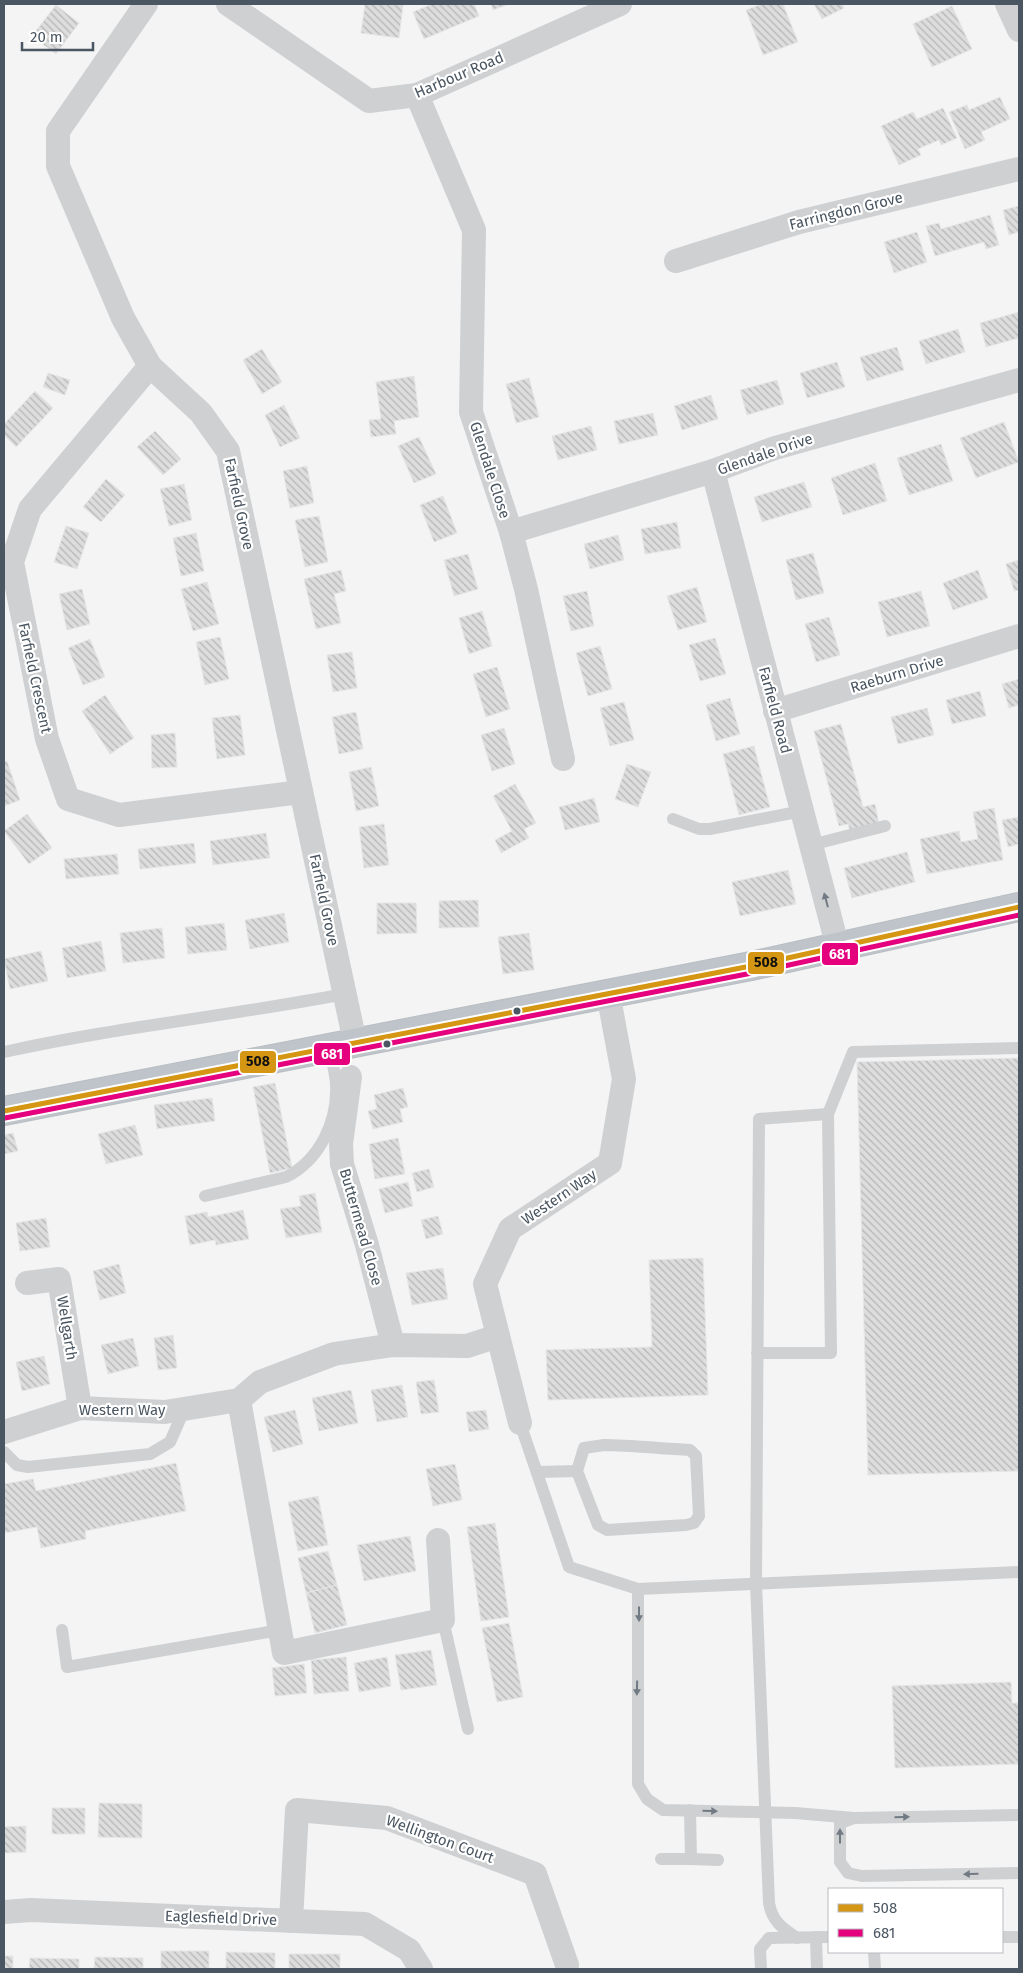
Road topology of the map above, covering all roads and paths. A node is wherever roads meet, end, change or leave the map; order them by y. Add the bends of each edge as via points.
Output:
1 (146, 4) edge
2 (620, 4) edge
3 (1007, 4) edge
4 (232, 5) edge
5 (1019, 30) edge
6 (417, 95) junction
7 (1019, 169) edge
8 (676, 261) dead end
9 (150, 366) junction
10 (1019, 380) edge
11 (713, 471) junction
12 (511, 532) junction
13 (1019, 636) edge
14 (775, 711) junction
15 (563, 759) dead end
16 (301, 792) junction
17 (802, 811) junction
18 (672, 819) dead end
19 (886, 826) dead end
20 (811, 845) junction
21 (1019, 907) edge
22 (838, 948) junction
23 (608, 993) junction
24 (344, 994) junction
25 (342, 1044) junction
26 (1019, 1048) edge
27 (4, 1052) edge
28 (350, 1077) dead end
29 (4, 1111) edge
30 (828, 1114) junction
31 (205, 1196) dead end
32 (27, 1283) dead end
33 (498, 1336) junction
34 (393, 1346) junction
35 (757, 1353) junction
36 (239, 1400) junction
37 (80, 1408) junction
38 (185, 1408) junction
39 (520, 1423) joint
40 (4, 1432) edge
41 (4, 1452) edge
42 (577, 1471) junction
43 (536, 1472) junction
44 (438, 1540) dead end
45 (1019, 1572) edge
46 (756, 1583) junction
47 (638, 1589) junction
48 (443, 1620) junction
49 (62, 1630) dead end
50 (280, 1630) junction
51 (468, 1729) dead end
52 (690, 1810) junction
53 (766, 1812) junction
54 (1019, 1815) edge
55 (854, 1818) junction
56 (661, 1859) dead end
57 (691, 1859) junction
58 (718, 1860) dead end
59 (1019, 1873) edge
60 (4, 1912) edge
61 (291, 1920) junction
62 (828, 1937) edge
63 (1003, 1937) edge
64 (1019, 1937) edge
65 (797, 1938) junction
66 (816, 1938) junction
67 (874, 1953) edge
68 (567, 1965) dead end
69 (421, 1969) edge
70 (761, 1969) edge
71 (817, 1969) edge
72 (874, 1969) edge

1 - 9 street, Farfield Grove via 58,131 58,166 123,318
2 - 6 street, Harbour Road
3 - 5 street
4 - 6 street, Harbour Road via 369,101
6 - 12 street, Glendale Close via 474,230 471,412
7 - 8 street, Farringdon Grove via 799,222
9 - 16 street, Farfield Grove via 201,413 228,451
9 - 16 street, Farfield Crescent via 30,509 12,562 48,739 68,799 119,815
10 - 11 street, Glendale Drive via 775,448
11 - 12 street, Glendale Drive
11 - 14 street, Farfield Road
12 - 15 street, Glendale Close
13 - 14 street, Raeburn Drive
14 - 17 street, Farfield Road
16 - 24 street, Farfield Grove
17 - 18 lane via 699,830
17 - 20 street, Farfield Road
19 - 20 lane
22 -> 20 street, Farfield Road
21 - 22 highway
22 - 23 highway
23 - 25 highway
23 - 33 street, Western Way via 624,1079 610,1163 510,1229 485,1284
24 - 25 street, Farfield Grove
24 - 27 lane
25 - 29 highway
25 - 31 lane via 334,1108 327,1133 311,1158 286,1177
26 - 30 lane via 853,1052
28 - 34 street, Buttermead Close via 341,1144 342,1164 368,1245
30 - 35 lane via 759,1119
30 - 35 lane via 831,1353
32 - 37 street, Wellgarth via 59,1279
33 - 34 street via 467,1346
33 - 39 street, Western Way
34 - 36 street via 334,1354 260,1382
35 - 46 lane
36 - 38 street, Western Way
36 - 50 street
37 - 38 street, Western Way via 165,1412
37 - 40 street, Western Way
38 - 41 lane via 170,1442 150,1454 28,1467 17,1465
39 - 43 lane
42 - 42 lane via 584,1448 636,1445 690,1450 696,1456 699,1516 694,1523 686,1525 606,1530 598,1525
42 - 43 lane
43 - 47 lane via 570,1567
44 - 48 street
45 - 46 lane
46 - 47 lane
46 - 53 lane
47 -> 52 lane via 638,1784 647,1799 663,1810
48 - 50 street via 284,1653
48 - 51 lane
49 - 50 lane via 67,1667
52 -> 53 lane
52 - 57 lane
53 - 55 lane
53 - 65 lane via 771,1915 781,1928
55 -> 54 lane
59 -> 55 lane via 862,1876 848,1873 840,1862 840,1823
56 - 57 lane
57 - 58 lane
60 - 61 street, Eaglesfield Drive via 31,1910
61 - 68 street, Wellington Court via 298,1810 387,1818 535,1874
61 - 69 street, Eaglesfield Drive via 365,1924 410,1950
62 - 66 lane
63 - 64 lane
65 - 66 lane
65 - 70 lane via 769,1938 760,1949
66 - 71 lane
67 - 72 lane

